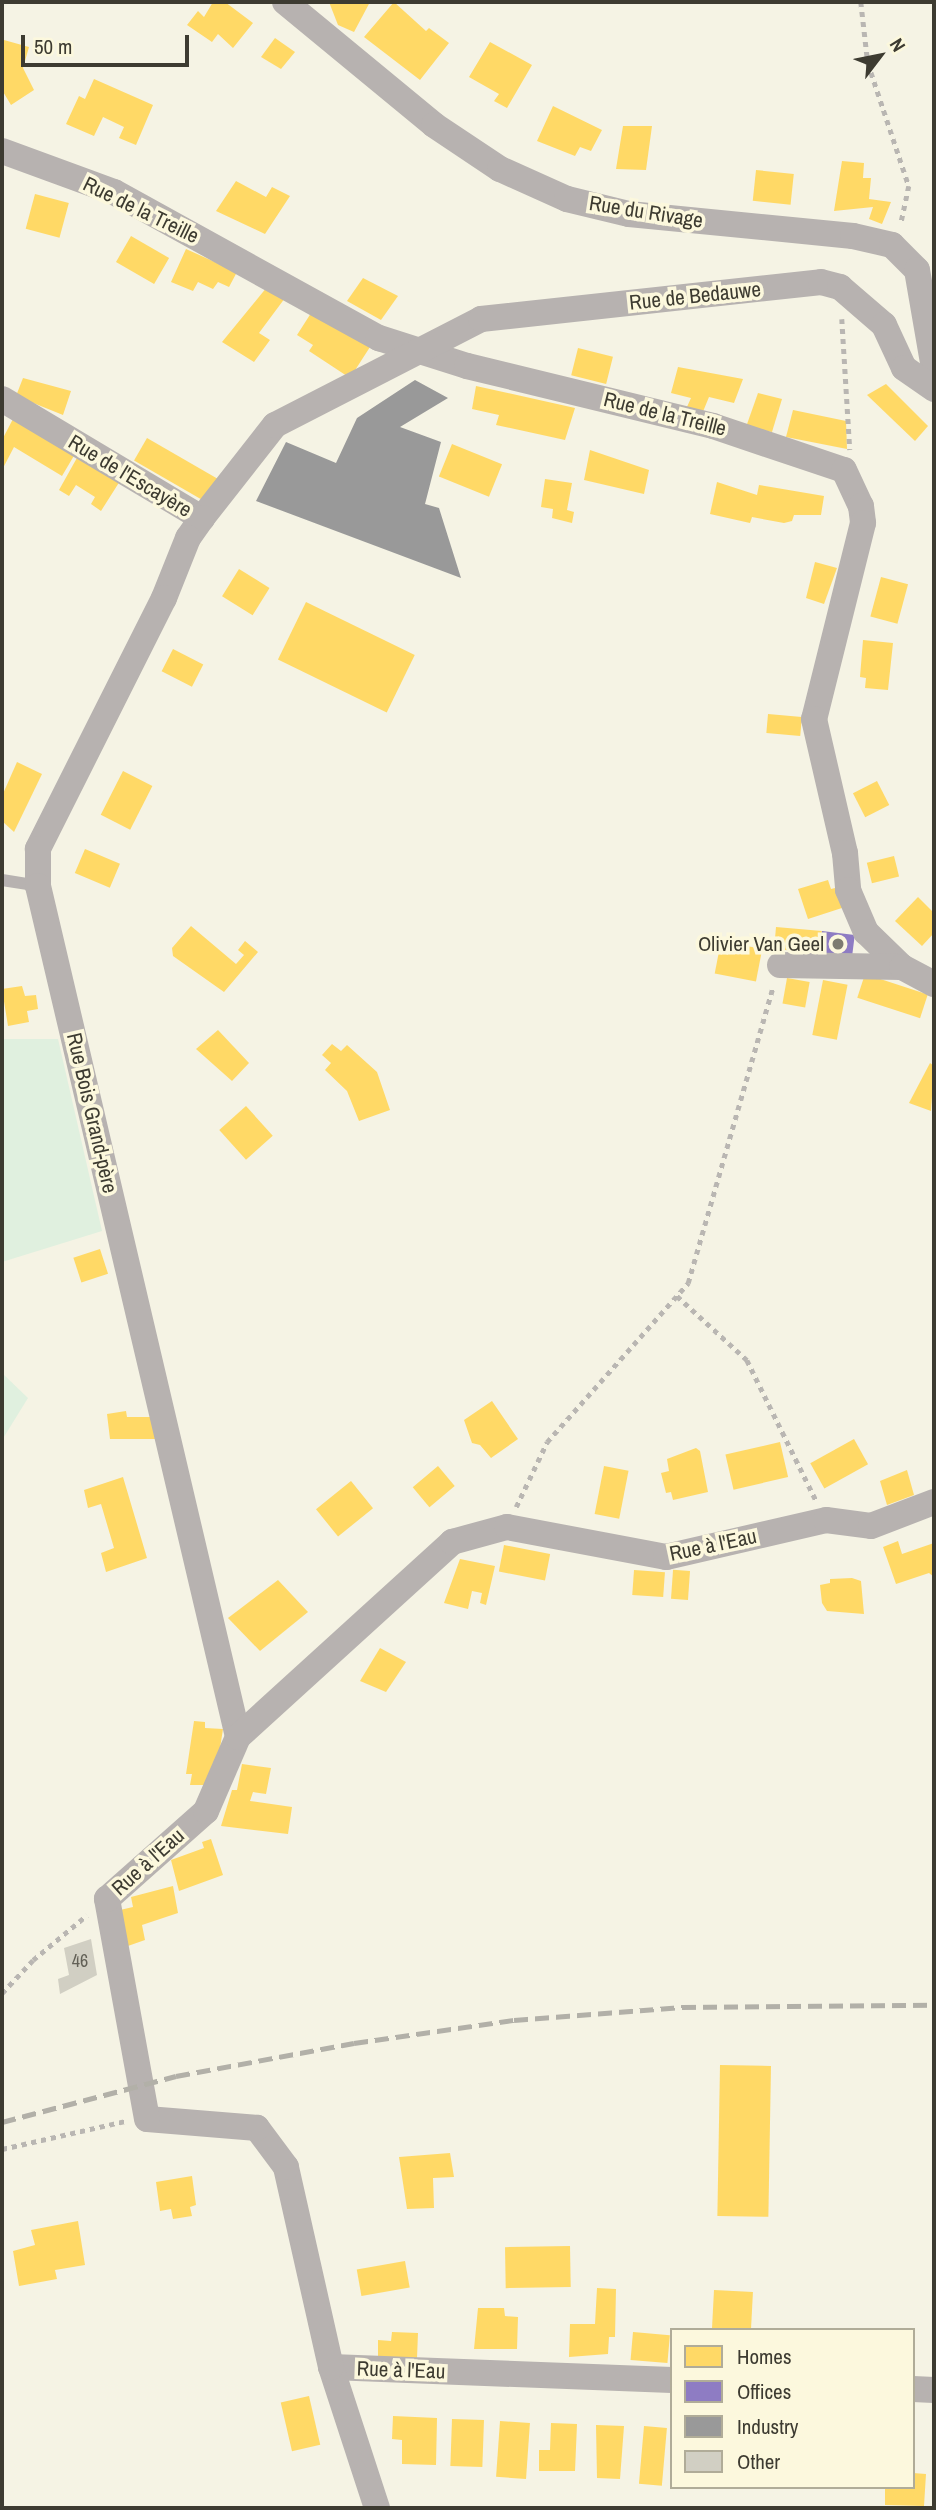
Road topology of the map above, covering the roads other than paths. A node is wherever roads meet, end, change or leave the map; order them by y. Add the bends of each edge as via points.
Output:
1 (285, 2) edge
2 (2, 151) edge
3 (414, 350) junction
4 (934, 369) edge
5 (934, 389) edge
6 (2, 399) edge
7 (202, 518) junction
8 (2, 880) edge
9 (38, 886) junction
10 (779, 965) road end
11 (902, 967) junction
12 (934, 984) edge
13 (934, 1502) edge
14 (238, 1737) junction
15 (331, 2367) junction
16 (670, 2380) edge
17 (915, 2389) edge
18 (934, 2390) edge
19 (377, 2508) edge

1 - 4 street, Rue du Rivage via 434,125 500,169 567,199 629,214 853,236 892,245 917,270
2 - 3 street, Rue de la Treille via 114,192 379,338
3 - 5 street, Rue de Bedauwe via 481,319 821,282 839,287 884,325 904,368
3 - 7 street, Rue de l'Escayère via 275,425
3 - 11 street, Rue de la Treille via 713,426 844,470 861,506 863,523 814,719 845,853 848,890 866,932
6 - 7 street, Rue de l'Escayère
7 - 9 street, Rue Bois Grand-père via 188,538 164,598 38,849
8 - 9 lane
9 - 14 street, Rue Bois Grand-père
10 - 11 street
11 - 12 street
13 - 14 street, Rue à l'Eau via 871,1526 826,1520 666,1557 507,1527 452,1542
14 - 15 street, Rue à l'Eau via 206,1811 107,1899 147,2119 257,2127 286,2167
15 - 16 street, Rue à l'Eau
15 - 19 street
17 - 18 street

